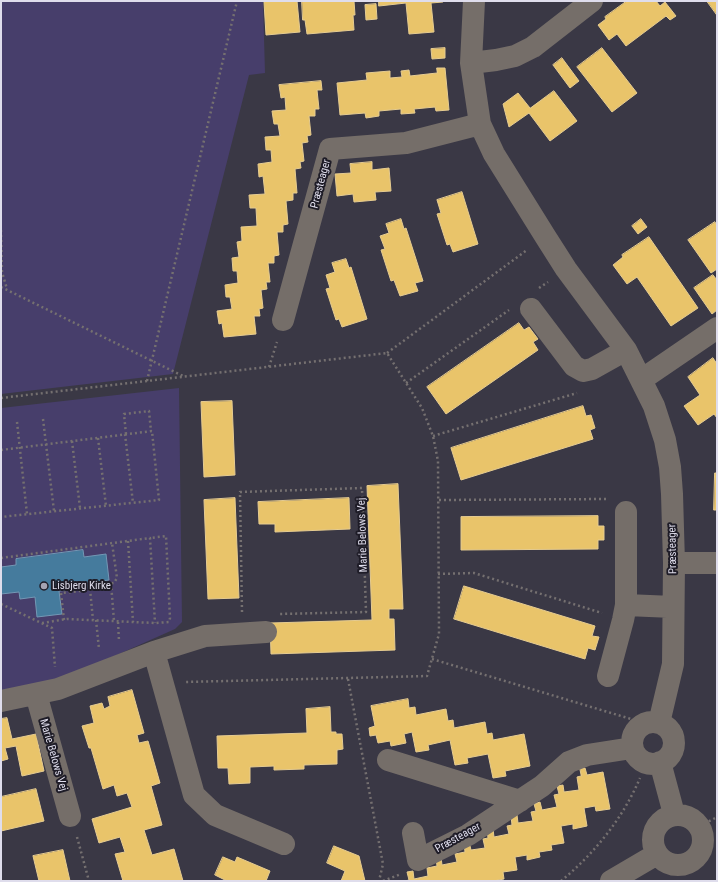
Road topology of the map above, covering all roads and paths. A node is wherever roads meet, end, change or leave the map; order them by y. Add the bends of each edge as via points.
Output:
1 (237, 1) edge
2 (474, 1) edge
3 (592, 1) edge
4 (471, 63) junction
5 (480, 124) junction
6 (1, 230) edge
7 (545, 236) junction
8 (566, 269) junction
9 (1, 272) edge
10 (1, 287) edge
11 (7, 289) junction
12 (527, 302) junction
13 (283, 320) joint
14 (717, 328) edge
15 (626, 350) junction
16 (387, 353) junction
17 (152, 361) junction
18 (269, 367) junction
19 (183, 377) junction
20 (641, 380) junction
21 (147, 381) junction
22 (406, 383) junction
23 (578, 393) dead end
24 (1, 398) edge
25 (43, 419) dead end
26 (17, 422) dead end
27 (151, 431) junction
28 (125, 434) junction
29 (433, 436) junction
30 (98, 438) junction
31 (72, 441) junction
32 (46, 444) junction
33 (20, 448) junction
34 (1, 450) edge
35 (439, 500) junction
36 (133, 503) junction
37 (106, 506) junction
38 (618, 506) joint
39 (80, 508) junction
40 (54, 511) junction
41 (27, 514) junction
42 (1, 517) edge
43 (150, 538) junction
44 (128, 541) junction
45 (112, 543) junction
46 (1, 558) edge
47 (674, 563) junction
48 (717, 563) edge
49 (438, 574) junction
50 (111, 583) junction
51 (90, 589) junction
52 (1, 604) edge
53 (673, 607) junction
54 (624, 612) junction
55 (64, 620) junction
56 (95, 620) junction
57 (114, 621) junction
58 (118, 622) junction
59 (134, 622) junction
60 (42, 623) junction
61 (155, 623) junction
62 (243, 632) junction
63 (266, 632) joint
64 (120, 644) dead end
65 (154, 652) junction
66 (100, 654) dead end
67 (432, 659) junction
68 (55, 666) dead end
69 (608, 676) dead end
70 (348, 679) junction
71 (163, 683) junction
72 (36, 694) junction
73 (1, 701) edge
74 (650, 724) junction
75 (646, 758) junction
76 (388, 760) dead end
77 (520, 801) junction
78 (674, 814) junction
79 (70, 816) joint
80 (708, 821) edge
81 (412, 833) dead end
82 (284, 844) dead end
83 (656, 854) junction
84 (89, 881) edge
85 (379, 881) edge
86 (561, 881) edge
87 (611, 881) edge

1 - 17 path
2 - 4 street, Præsteager
3 - 4 street via 521,53
4 - 5 street, Præsteager
5 - 7 street, Præsteager via 494,154
5 - 13 street, Præsteager via 406,143 330,149
6 - 9 path
7 - 8 street, Præsteager
7 - 16 path
8 - 12 path
8 - 15 street, Præsteager
9 - 11 path
10 - 11 path
11 - 17 path
12 - 15 street via 574,366 583,370 592,369
12 - 22 path
13 - 18 path
14 - 20 street
15 - 20 street, Præsteager
16 - 18 path
16 - 22 path
17 - 19 path
17 - 21 path
18 - 19 path
19 - 21 path
20 - 47 street, Præsteager via 654,406 669,460
21 - 24 path
22 - 29 path via 422,408
23 - 29 path
25 - 32 path
26 - 33 path
27 - 28 path
27 - 28 path via 149,411 124,414
27 - 36 path via 159,500
28 - 30 path
28 - 36 path
29 - 35 path via 438,461
30 - 31 path
30 - 37 path
31 - 32 path
31 - 39 path
32 - 33 path
32 - 40 path
33 - 34 path
33 - 41 path
35 - 38 path
35 - 49 path
36 - 37 path
37 - 39 path
38 - 54 street
39 - 40 path
40 - 41 path
41 - 42 path
43 - 44 path
43 - 61 path
43 - 61 path via 166,536 170,618 169,622
44 - 45 path
44 - 59 path
45 - 46 path
45 - 50 path via 117,578
47 - 48 street
47 - 53 street, Præsteager
49 - 54 path via 474,573
49 - 67 path via 439,634
50 - 51 path via 92,586
50 - 57 path
51 - 55 path via 61,593
51 - 56 path
52 - 60 path
53 - 54 street
53 - 74 street, Præsteager via 673,664
54 - 69 street
55 - 56 path
55 - 60 path
56 - 57 path
56 - 66 path
57 - 58 path
58 - 59 path
58 - 64 path
59 - 61 path
60 - 68 path via 52,628
62 - 63 street
62 - 63 path, Marie Belows Vej via 240,492 362,488 366,612 272,614
62 - 65 street via 205,636
65 - 71 street
65 - 72 street
67 - 70 path via 427,676
67 - 74 path
70 - 71 path
70 - 85 path via 383,864
71 - 82 street via 194,795 215,815
72 - 73 street
72 - 79 street, Marie Belows Vej
74 - 75 street, Præsteager via 634,732 632,740
74 - 75 street via 669,729 674,744 670,756
75 - 77 street, Præsteager via 587,755 569,762
75 - 78 street, Præsteager
75 - 86 path via 632,796 613,827 581,864
76 - 77 street
77 - 81 street, Præsteager via 468,835 418,860
78 - 80 street
78 - 83 street via 658,822 652,842
79 - 84 path
80 - 83 street via 702,848 697,857 689,863 672,864
83 - 87 street

